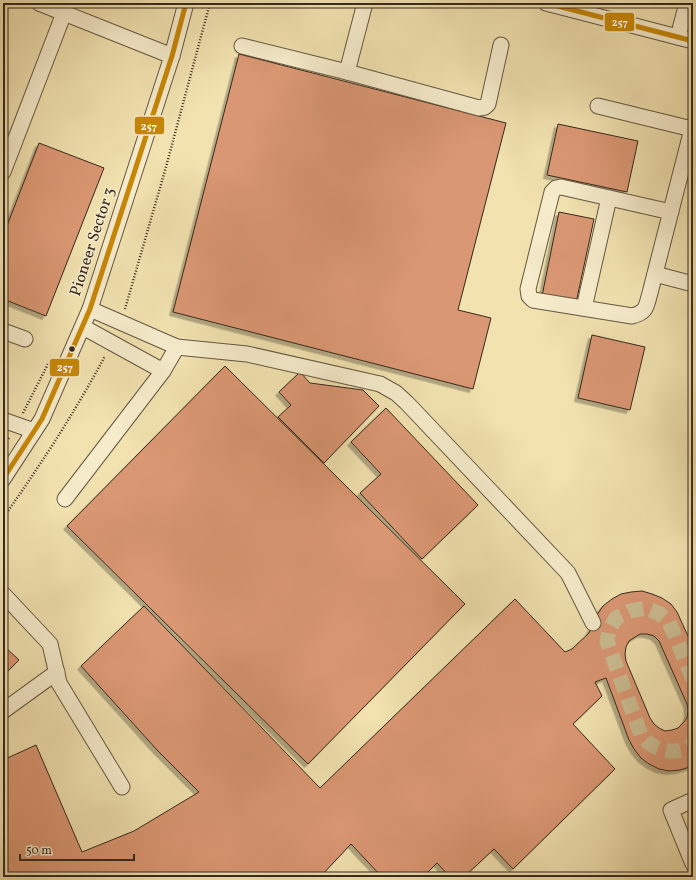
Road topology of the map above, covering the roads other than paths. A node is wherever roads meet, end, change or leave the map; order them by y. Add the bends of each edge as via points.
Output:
1 (39, 3) edge
2 (186, 3) edge
3 (365, 3) edge
4 (546, 3) edge
5 (687, 3) edge
6 (64, 13) junction
7 (678, 37) junction
8 (693, 41) edge
9 (501, 45) dead end
10 (242, 46) dead end
11 (172, 56) junction
12 (347, 72) junction
13 (598, 106) dead end
14 (692, 127) edge
15 (3, 172) edge
16 (687, 172) edge
17 (609, 198) junction
18 (671, 212) junction
19 (655, 274) junction
20 (693, 284) edge
21 (584, 308) junction
22 (90, 309) junction
23 (83, 327) junction
24 (3, 331) edge
25 (25, 339) dead end
26 (177, 347) junction
27 (163, 371) junction
28 (3, 420) edge
29 (34, 431) junction
30 (3, 480) edge
31 (65, 499) dead end
32 (5, 600) edge
33 (593, 623) dead end
34 (57, 672) junction
35 (3, 711) edge
36 (122, 787) dead end
37 (693, 800) edge
38 (693, 864) edge

1 - 6 street
2 - 11 street, Pioneer Sector 3
3 - 12 street
4 - 7 street
5 - 7 street
6 - 11 street
6 - 15 street
7 - 8 street
9 - 12 street via 486,107 479,108
10 - 12 street
11 - 22 street, Pioneer Sector 3
13 - 14 street
14 - 16 street
16 - 18 street
17 - 18 street
17 - 21 street
17 - 21 street via 561,188 556,188 552,192 528,289 533,300
18 - 19 street
19 - 20 street
19 - 21 street via 645,311 640,314 632,316
22 - 23 street, Pioneer Sector 3
22 - 26 street
23 - 27 street
23 - 29 street, Pioneer Sector 3 via 42,419
24 - 25 street
26 - 27 street
26 - 33 street via 247,354 380,384 396,393 568,573
27 - 31 street
28 - 29 street
29 - 30 street, Pioneer Sector 3
32 - 34 street via 50,644
34 - 35 street
34 - 36 street via 59,683
37 - 38 street via 671,810

